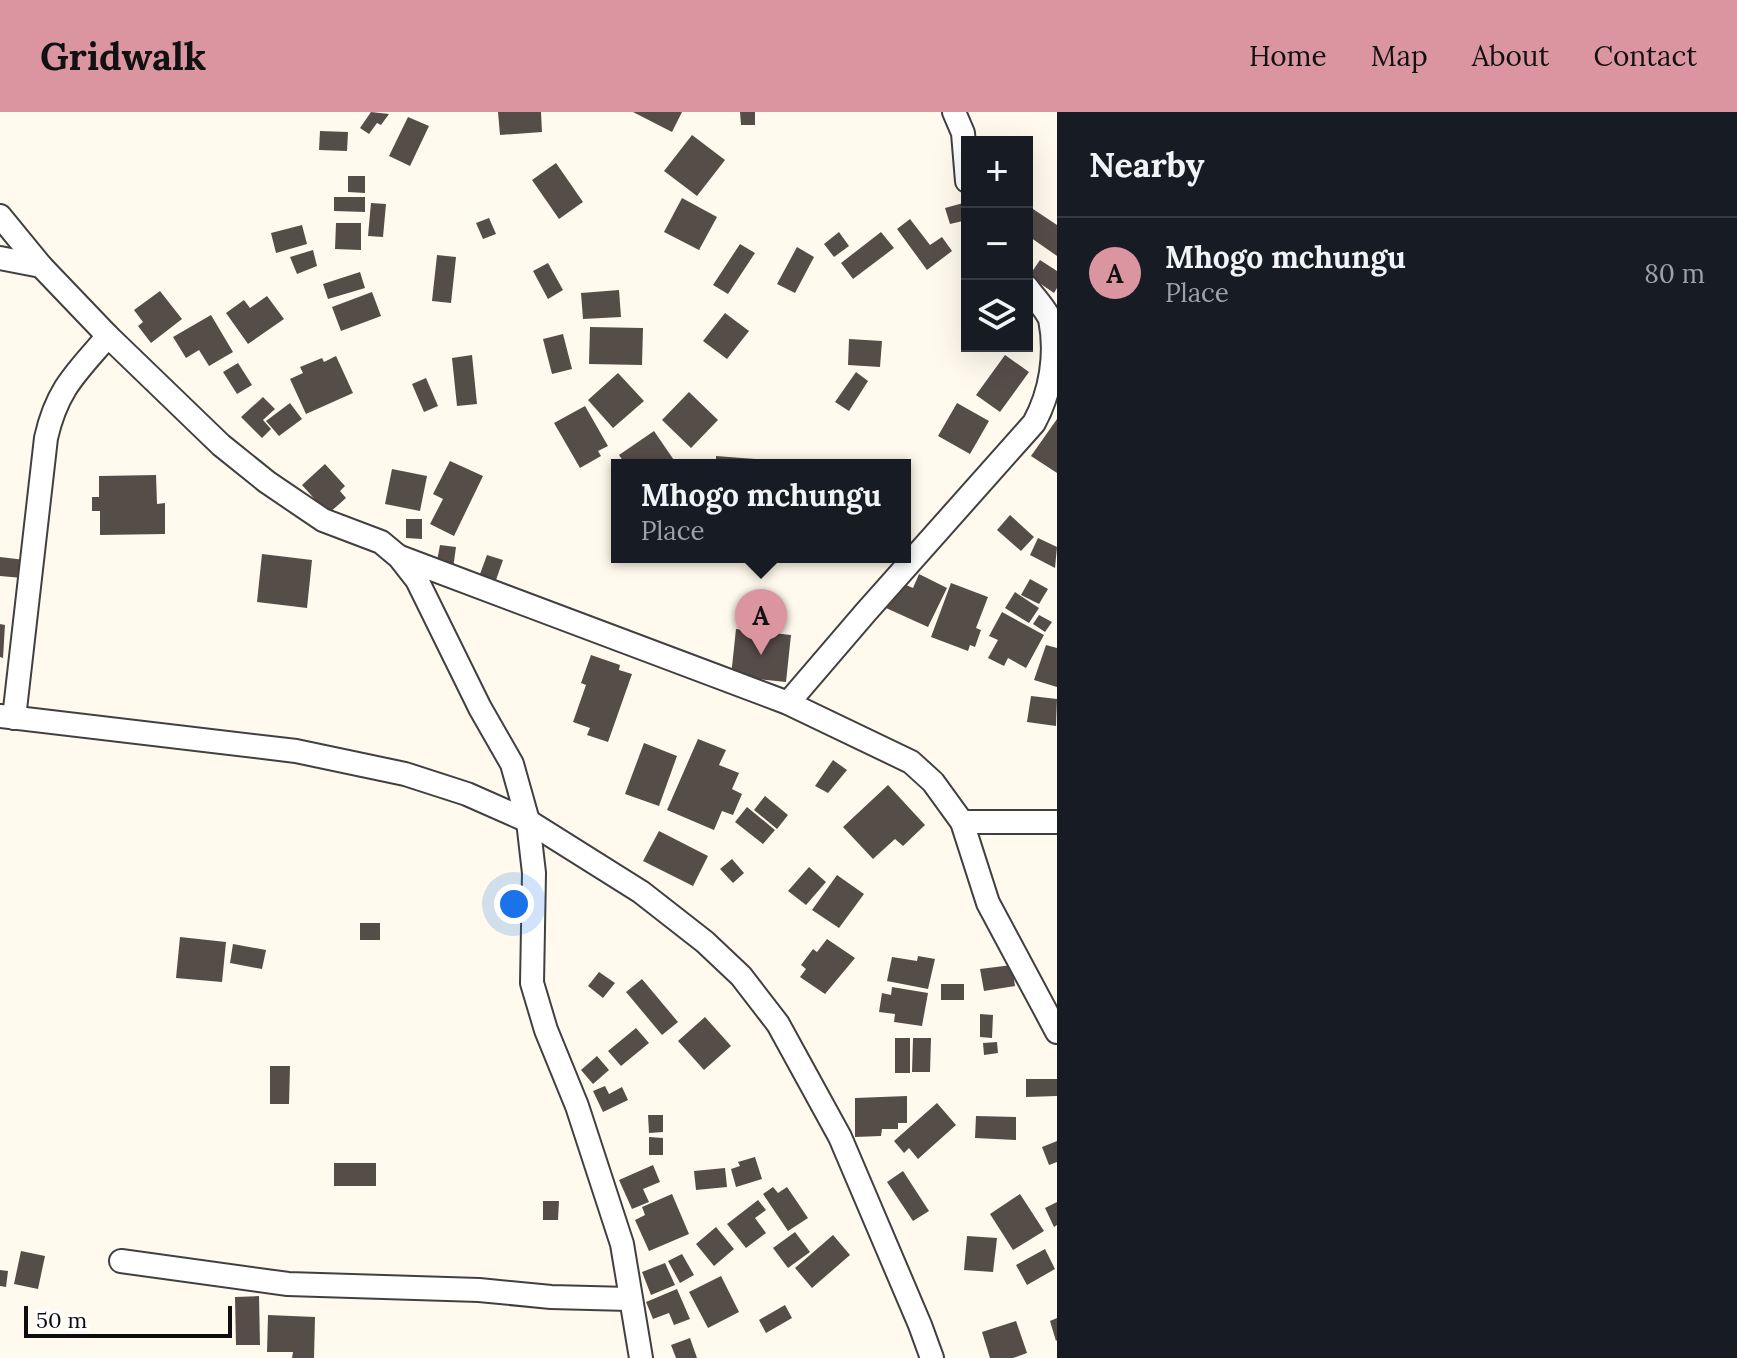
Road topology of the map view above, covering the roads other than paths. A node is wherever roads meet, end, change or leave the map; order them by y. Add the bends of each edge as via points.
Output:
1 (954, 112) edge
2 (963, 136) edge
3 (0, 216) edge
4 (0, 258) edge
5 (41, 266) junction
6 (1033, 295) edge
7 (108, 336) junction
8 (399, 557) junction
9 (911, 561) edge
10 (910, 563) edge
11 (788, 703) junction
12 (7, 717) edge
13 (528, 821) junction
14 (962, 822) junction
15 (1057, 822) edge
16 (1057, 1032) edge
17 (121, 1261) dead end
18 (629, 1299) junction
19 (641, 1358) edge
20 (932, 1358) edge

1 - 2 street
3 - 5 street
4 - 5 street
5 - 7 street
6 - 9 street via 1050,319 1055,342 1056,371 1041,412
7 - 8 street via 267,482 323,520 381,542
7 - 12 street via 65,385 53,409
8 - 11 street
8 - 13 street via 417,580 512,764
10 - 11 street
11 - 14 street via 911,762
12 - 13 street via 296,751 405,774
13 - 18 street via 534,873 532,983 622,1244
13 - 20 street via 641,892 705,942 741,976 778,1024 840,1137
14 - 15 street
14 - 16 street via 988,903
17 - 18 street via 288,1284
18 - 19 street

